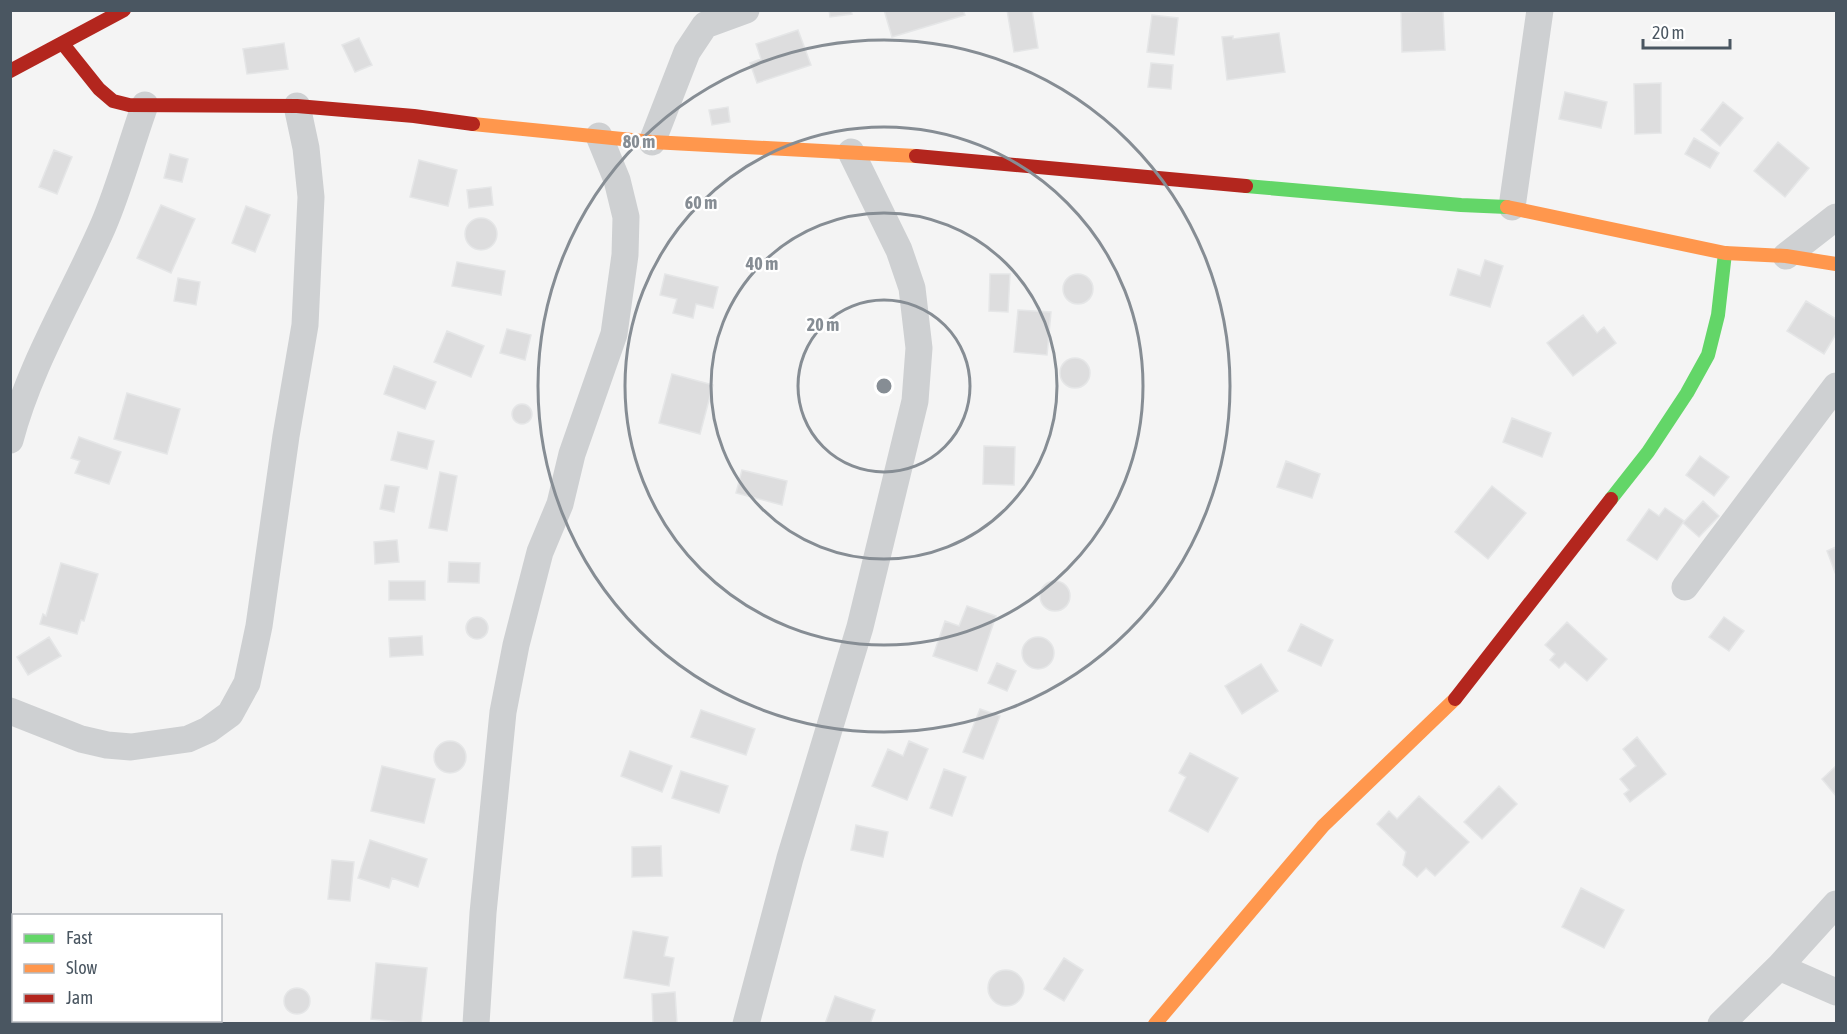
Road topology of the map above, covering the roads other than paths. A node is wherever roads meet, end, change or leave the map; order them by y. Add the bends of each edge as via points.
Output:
1 (124, 10) edge
2 (746, 10) edge
3 (1540, 10) edge
4 (702, 18) edge
5 (63, 44) junction
6 (10, 71) edge
7 (145, 105) junction
8 (297, 106) junction
9 (599, 136) junction
10 (652, 142) junction
11 (851, 152) junction
12 (1512, 207) junction
13 (1836, 217) edge
14 (1725, 253) junction
15 (1786, 256) junction
16 (1836, 264) edge
17 (1836, 386) edge
18 (10, 440) edge
19 (1685, 587) dead end
20 (10, 711) edge
21 (1836, 904) edge
22 (1779, 967) junction
23 (1836, 992) edge
24 (1166, 1019) edge
25 (476, 1023) edge
26 (746, 1023) edge
27 (1721, 1023) edge

1 - 5 street
2 - 4 street
3 - 12 street
4 - 10 street
5 - 6 street
5 - 7 street via 113,101
7 - 8 street
7 - 18 street via 103,225 52,329
8 - 9 street
8 - 20 street via 311,197 305,325 247,684 230,714 208,730 188,740 131,747 81,739
9 - 10 street
9 - 25 street via 617,180 626,217 625,255 614,334 572,454 560,504 540,552 503,712
10 - 11 street
11 - 12 street
11 - 26 street via 899,250 912,288 919,348 915,401 860,627 790,858
12 - 14 street
13 - 15 street
14 - 15 street
14 - 24 street via 1718,315 1708,355 1648,452 1458,696 1323,826
15 - 16 street
17 - 19 street
21 - 22 street
22 - 23 street
22 - 27 street

